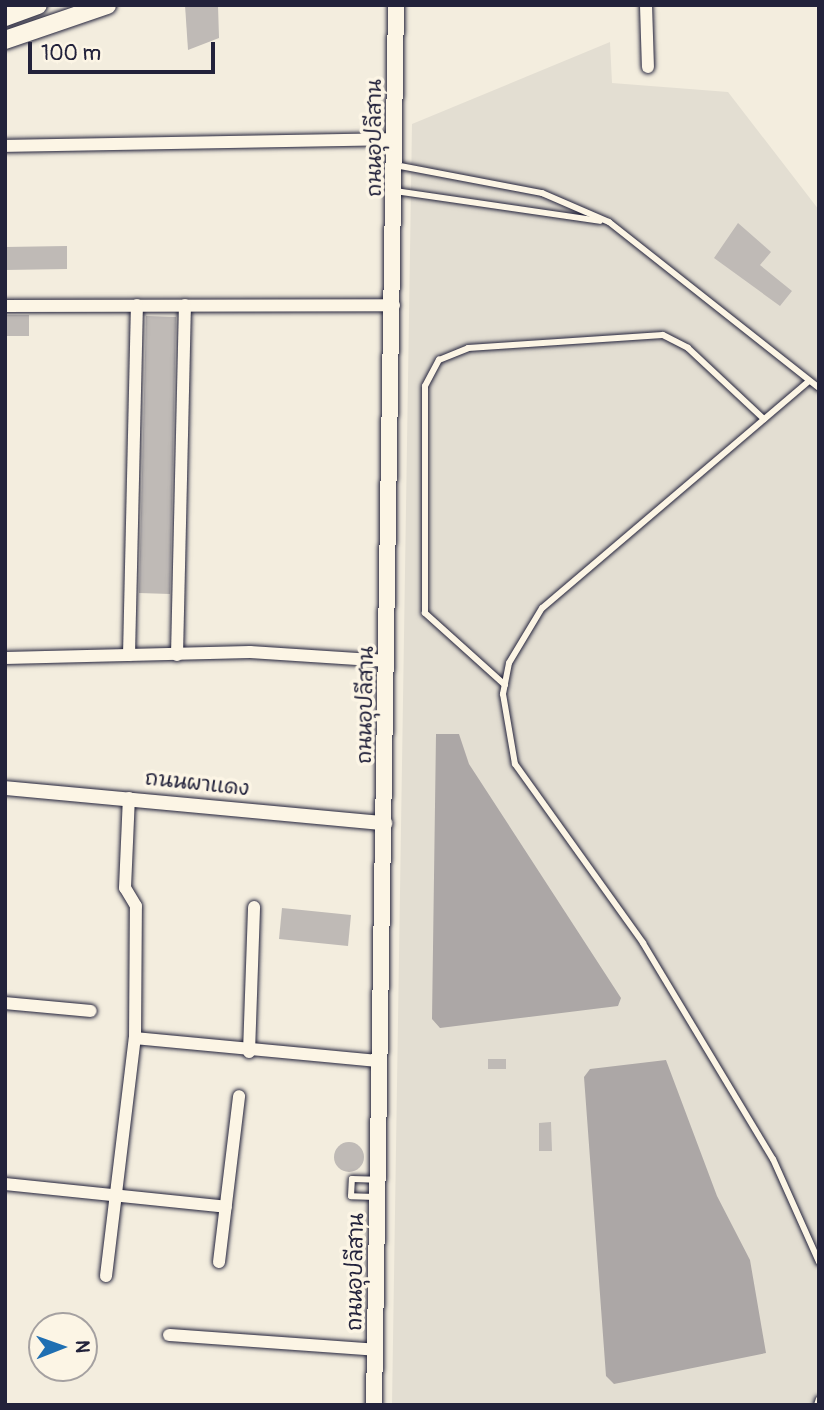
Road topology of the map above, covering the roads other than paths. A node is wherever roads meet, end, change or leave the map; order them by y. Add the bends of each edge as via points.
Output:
1 (38, 5) edge
2 (107, 5) edge
3 (396, 5) edge
4 (646, 5) edge
5 (5, 16) edge
6 (5, 40) edge
7 (648, 67) dead end
8 (395, 139) junction
9 (5, 146) edge
10 (395, 165) junction
11 (395, 191) junction
12 (609, 222) junction
13 (137, 305) junction
14 (185, 305) junction
15 (394, 305) junction
16 (5, 306) edge
17 (809, 381) junction
18 (819, 388) edge
19 (764, 419) junction
20 (177, 654) junction
21 (129, 655) junction
22 (5, 658) edge
23 (388, 661) junction
24 (505, 684) junction
25 (5, 788) edge
26 (129, 798) junction
27 (385, 823) junction
28 (254, 907) dead end
29 (5, 1003) edge
30 (91, 1011) dead end
31 (135, 1038) junction
32 (249, 1052) junction
33 (380, 1061) junction
34 (239, 1096) dead end
35 (378, 1180) junction
36 (5, 1184) edge
37 (120, 1194) junction
38 (378, 1197) junction
39 (226, 1207) junction
40 (219, 1262) dead end
41 (819, 1262) edge
42 (106, 1276) dead end
43 (169, 1335) dead end
44 (376, 1350) junction
45 (819, 1399) edge
46 (374, 1405) edge
47 (817, 1405) edge

1 - 5 main road
2 - 6 main road
3 - 8 main road, ถนนอุปลีสาน
4 - 7 street
8 - 9 street
8 - 10 main road, ถนนอุปลีสาน
10 - 11 main road, ถนนอุปลีสาน
10 - 12 lane via 542,192
11 - 12 lane
11 - 15 main road, ถนนอุปลีสาน
12 - 17 lane
13 - 14 street
13 - 16 street
13 - 21 street
14 - 15 street
14 - 20 street
15 - 23 main road, ถนนอุปลีสาน
17 - 18 lane
17 - 19 lane
19 - 24 lane via 542,608 509,663
19 - 24 lane via 688,348 663,335 468,348 439,360 425,386 425,613
20 - 21 street
20 - 23 street
21 - 22 street
23 - 27 main road, ถนนอุปลีสาน
24 - 41 lane via 505,730 515,764 643,943 773,1159
25 - 26 street, ถนนผาแดง
26 - 27 street, ถนนผาแดง
26 - 31 street via 125,888 136,906
27 - 33 main road, ถนนอุปลีสาน
28 - 32 street
29 - 30 street
31 - 32 street
31 - 37 street
32 - 33 street
33 - 35 main road, ถนนอุปลีสาน
34 - 39 street
35 - 38 main road, ถนนอุปลีสาน
35 - 38 lane via 352,1179 351,1196
36 - 37 street
37 - 39 street
37 - 42 street
38 - 44 main road, ถนนอุปลีสาน
39 - 40 street
43 - 44 street
44 - 46 main road, ถนนอุปลีสาน
45 - 47 lane

